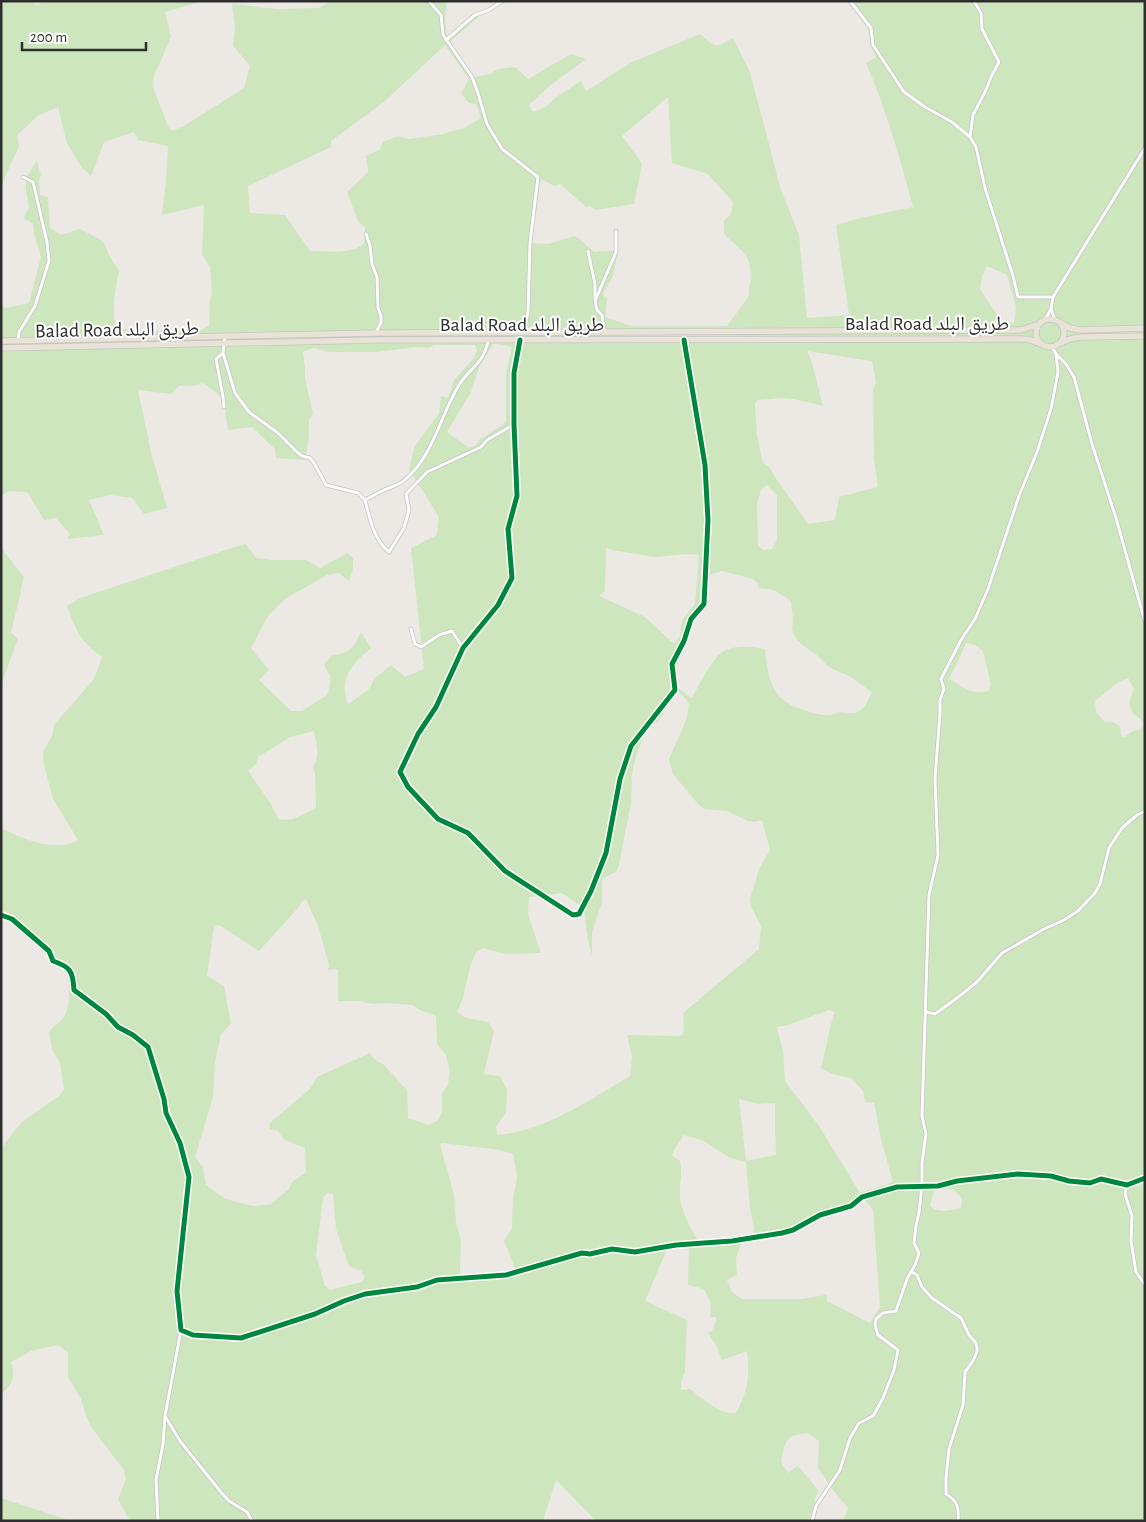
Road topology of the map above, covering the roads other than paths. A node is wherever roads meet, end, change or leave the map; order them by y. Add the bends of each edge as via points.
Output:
1 (429, 1) edge
2 (502, 1) edge
3 (850, 1) edge
4 (974, 1) edge
5 (446, 40) junction
6 (970, 137) junction
7 (1145, 148) edge
8 (23, 177) dead end
9 (616, 231) dead end
10 (366, 234) dead end
11 (588, 251) dead end
12 (1053, 297) junction
13 (595, 301) junction
14 (1051, 309) junction
15 (1045, 320) junction
16 (1057, 321) junction
17 (1039, 324) junction
18 (1145, 328) edge
19 (527, 332) junction
20 (604, 332) junction
21 (377, 333) junction
22 (225, 335) junction
23 (1145, 336) edge
24 (488, 340) junction
25 (520, 340) junction
26 (684, 340) junction
27 (1, 341) edge
28 (18, 341) junction
29 (225, 343) junction
30 (1042, 345) junction
31 (1054, 346) junction
32 (1, 348) edge
33 (223, 352) junction
34 (1056, 354) junction
35 (224, 407) dead end
36 (514, 424) junction
37 (365, 500) junction
38 (1145, 622) edge
39 (412, 629) dead end
40 (463, 648) junction
41 (1145, 811) edge
42 (1, 915) edge
43 (926, 1012) junction
44 (1145, 1178) edge
45 (922, 1185) junction
46 (1127, 1185) junction
47 (912, 1272) junction
48 (1145, 1285) edge
49 (181, 1330) junction
50 (165, 1416) junction
51 (158, 1521) edge
52 (252, 1521) edge
53 (812, 1521) edge
54 (958, 1521) edge

1 - 5 street via 441,15
2 - 5 street via 475,15
3 - 6 street via 871,28 873,45 904,92
4 - 6 street via 981,13 982,29 999,62 973,115
5 - 19 street via 472,77 487,124 502,149 538,176 530,243
6 - 12 street via 976,147 1018,297
7 - 12 street
8 - 28 street via 33,182 49,261 35,306 19,332
9 - 13 street via 616,252
10 - 21 street via 377,277 381,323
11 - 13 street
12 - 14 street
13 - 20 street via 602,315
14 - 15 street
14 - 16 street
15 - 16 highway
15 - 17 highway
16 - 18 highway via 1081,330
16 - 31 highway via 1064,334
17 - 20 highway, Balad Road طريق البلد via 1021,330
17 - 30 highway via 1036,333
19 - 20 highway, Balad Road طريق البلد
19 - 21 highway, Balad Road طريق البلد
21 - 22 highway, Balad Road طريق البلد
22 - 28 highway, Balad Road طريق البلد
22 - 29 street
23 - 31 highway via 1082,337
24 - 25 highway, Balad Road طريق البلد
24 - 29 highway, Balad Road طريق البلد
24 - 37 street via 486,351 459,386 418,466 405,481
25 - 26 highway, Balad Road طريق البلد
25 - 36 street via 514,374
26 - 30 highway, Balad Road طريق البلد via 1021,339
26 - 40 street via 705,466 708,520 704,604 691,619 672,664 675,690 631,746 620,779 606,853 579,914 573,915 505,871 468,833 438,819 408,786 400,772 418,734 436,707
27 - 28 highway, Balad Road طريق البلد
29 - 32 highway, Balad Road طريق البلد
29 - 33 street
30 - 31 highway
31 - 34 street
33 - 35 street via 216,358
33 - 37 street via 235,394 249,412 302,456 310,458 326,485 358,493
34 - 38 street via 1074,377
34 - 43 street via 1058,372 1051,409 1037,452 988,589 941,679 944,689 940,700 935,779 938,855 929,895
36 - 37 street via 481,447 427,472 406,494 409,510 404,528 389,552 381,546
36 - 40 street via 517,496 508,529 512,578 498,605
39 - 40 street via 415,644 421,647 452,631
41 - 43 street via 1122,828 1109,848 1096,893 1078,911 1002,953 961,995 935,1014
42 - 49 street via 12,919 49,952 53,961 65,965 73,974 74,990 148,1047 166,1113 180,1143 189,1177 177,1291
43 - 45 street via 922,1116 926,1134
44 - 46 street
45 - 46 street via 938,1186 1018,1174 1090,1183 1101,1179
45 - 47 street via 914,1243 919,1253
45 - 49 street via 897,1187 862,1197 851,1206 820,1214 782,1233 635,1252 612,1249 582,1253 506,1275 437,1280 417,1287 365,1294 241,1338 193,1335
46 - 48 street via 1125,1194 1132,1216 1131,1241 1136,1272
47 - 53 street via 896,1311 883,1313 874,1325 878,1335 898,1350 883,1398 873,1416 859,1423 850,1438 840,1470 816,1506
47 - 54 street via 932,1298 961,1318 976,1343 977,1352 965,1372 963,1405 949,1449 946,1478 946,1494 954,1498 959,1510
49 - 50 street
50 - 51 street via 156,1480
50 - 52 street via 220,1491 247,1512

